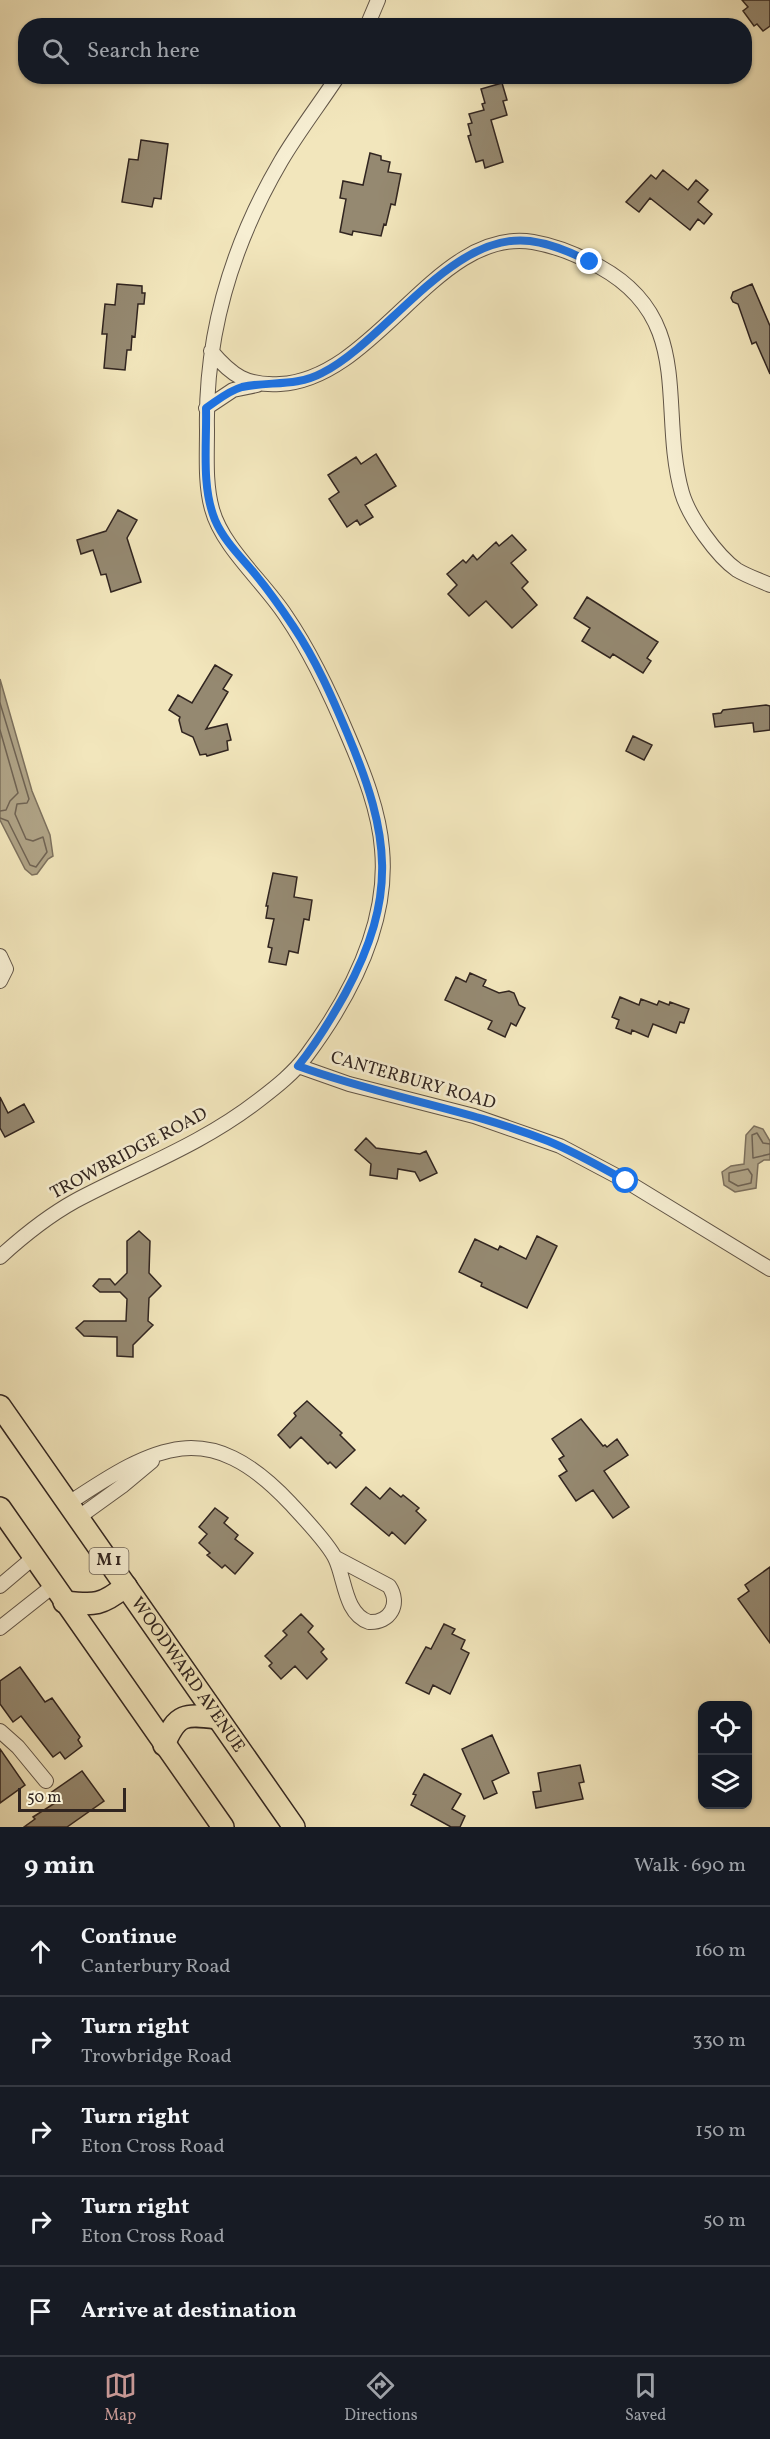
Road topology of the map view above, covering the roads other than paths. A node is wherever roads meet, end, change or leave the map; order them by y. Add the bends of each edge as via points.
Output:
1 (378, 0) edge
2 (370, 18) edge
3 (333, 84) edge
4 (211, 351) junction
5 (266, 384) junction
6 (206, 408) junction
7 (770, 585) edge
8 (0, 956) edge
9 (0, 981) edge
10 (298, 1066) junction
11 (0, 1257) edge
12 (770, 1269) edge
13 (0, 1406) edge
14 (0, 1508) edge
15 (74, 1510) junction
16 (33, 1558) junction
17 (336, 1558) junction
18 (0, 1586) edge
19 (126, 1586) junction
20 (58, 1594) junction
21 (0, 1628) edge
22 (217, 1718) junction
23 (0, 1731) edge
24 (164, 1745) junction
25 (46, 1781) dead end
26 (223, 1827) edge
27 (294, 1827) edge

1 - 2 street
3 - 4 street, TROWBRIDGE ROAD via 288,150 257,207 228,281
4 - 5 street via 233,375
4 - 6 street, TROWBRIDGE ROAD
5 - 6 street via 233,390
5 - 7 street via 301,381 336,365 361,348 436,279 480,251 517,241 563,249 624,283 650,313 667,358 677,463 685,500 728,562
6 - 10 street, TROWBRIDGE ROAD via 208,485 215,519 285,614 327,685 362,771 382,848 381,898 368,947 339,1005
8 - 9 street via 6,969
10 - 11 street, TROWBRIDGE ROAD via 264,1097 221,1127 62,1208
10 - 12 street, CANTERBURY ROAD via 350,1084 482,1118 560,1146 626,1181
13 - 15 main road, WOODWARD AVENUE / M 1
14 - 16 main road
15 - 17 street via 122,1486 160,1454 197,1447 243,1463 285,1498
15 - 19 main road, WOODWARD AVENUE / M 1
16 - 18 street
16 - 20 main road
17 - 17 street via 358,1616 369,1622 386,1618 394,1604 388,1586
19 - 20 main road via 97,1604
19 - 22 main road, WOODWARD AVENUE / M 1
20 - 21 street
20 - 24 main road
22 - 24 main road via 190,1714 172,1725
22 - 27 main road, WOODWARD AVENUE / M 1
23 - 25 street
24 - 26 main road

